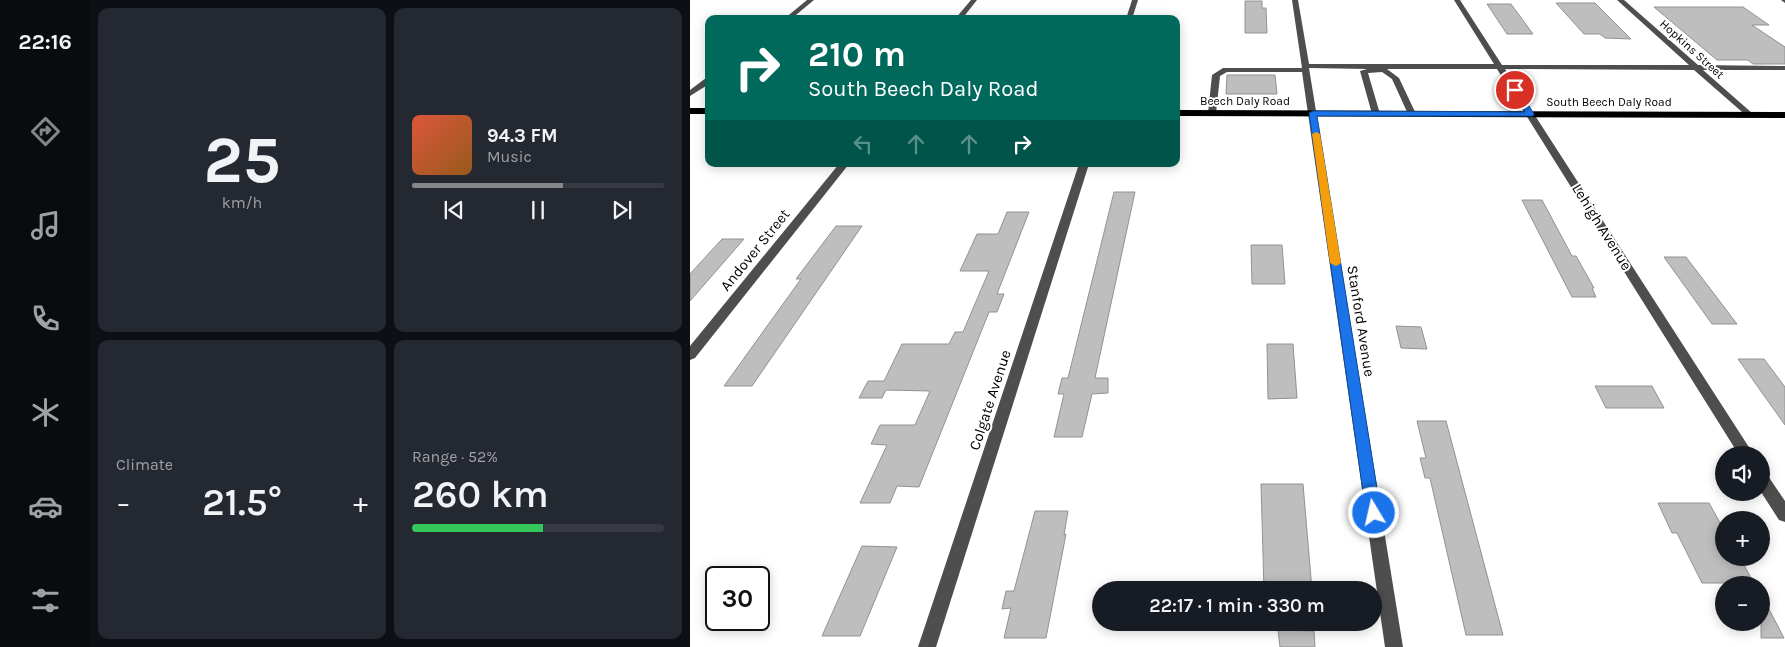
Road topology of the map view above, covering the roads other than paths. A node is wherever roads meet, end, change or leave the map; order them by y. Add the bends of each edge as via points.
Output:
1 (811, 0) edge
2 (974, 0) edge
3 (1135, 0) edge
4 (1295, 0) edge
5 (1457, 0) edge
6 (1620, 0) edge
7 (792, 15) edge
8 (961, 15) edge
9 (1130, 15) edge
10 (1500, 66) junction
11 (1306, 68) junction
12 (1696, 68) junction
13 (1785, 68) edge
14 (705, 83) edge
15 (690, 94) edge
16 (690, 111) edge
17 (705, 111) edge
18 (1180, 113) edge
19 (1212, 113) junction
20 (1313, 113) junction
21 (1376, 114) junction
22 (1412, 114) junction
23 (1530, 114) junction
24 (1749, 115) junction
25 (1785, 115) edge
26 (842, 167) edge
27 (1083, 167) edge
28 (690, 355) edge
29 (1741, 446) edge
30 (1770, 492) edge
31 (1785, 515) edge
32 (927, 647) edge
33 (1394, 647) edge

1 - 7 street
2 - 8 street
3 - 9 street
4 - 11 street, Stanford Avenue
5 - 10 street, Lehigh Avenue
6 - 12 street, Hopkins Street
10 - 11 street
10 - 12 street
10 - 23 street, Lehigh Avenue
11 - 19 street via 1226,70 1216,75
11 - 20 street, Stanford Avenue
12 - 13 street
12 - 24 street, Hopkins Street
14 - 15 street
16 - 17 main road
18 - 19 main road, Beech Daly Road
19 - 20 main road, Beech Daly Road
20 - 21 main road, South Beech Daly Road
20 - 33 street, Stanford Avenue
21 - 22 main road, South Beech Daly Road
21 - 22 street via 1364,71 1384,70 1395,78
22 - 23 main road, South Beech Daly Road
23 - 24 main road, South Beech Daly Road
23 - 29 street, Lehigh Avenue
24 - 25 main road, South Beech Daly Road
26 - 28 street, Andover Street
27 - 32 street, Colgate Avenue
30 - 31 street

